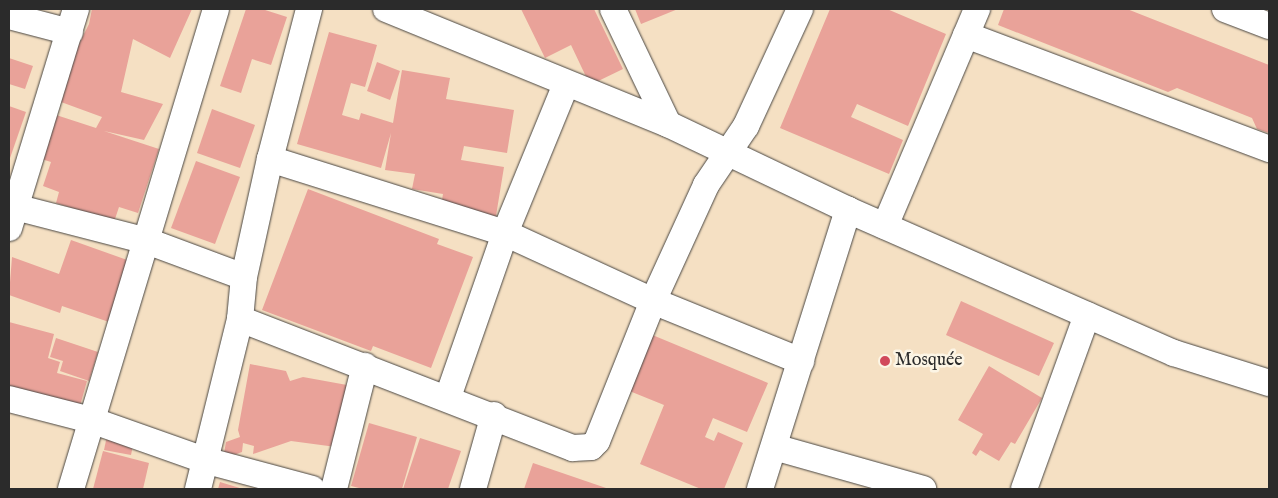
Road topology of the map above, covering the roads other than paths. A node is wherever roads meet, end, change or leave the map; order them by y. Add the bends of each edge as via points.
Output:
1 (216, 9) edge
2 (309, 9) edge
3 (386, 9) edge
4 (435, 9) edge
5 (614, 9) edge
6 (800, 9) edge
7 (977, 9) edge
8 (1225, 9) edge
9 (9, 16) edge
10 (73, 20) edge
11 (1269, 26) edge
12 (447, 34) junction
13 (966, 35) junction
14 (566, 84) junction
15 (668, 124) junction
16 (1269, 149) edge
17 (728, 154) junction
18 (270, 159) junction
19 (18, 167) edge
20 (848, 210) junction
21 (12, 217) edge
22 (885, 226) junction
23 (505, 233) junction
24 (147, 241) junction
25 (244, 277) junction
26 (653, 301) junction
27 (1087, 315) junction
28 (240, 318) junction
29 (801, 361) junction
30 (365, 366) junction
31 (1269, 383) edge
32 (448, 397) junction
33 (9, 399) edge
34 (494, 415) junction
35 (91, 420) junction
36 (774, 447) junction
37 (204, 460) junction
38 (71, 489) edge
39 (198, 489) edge
40 (312, 489) edge
41 (334, 489) edge
42 (473, 489) edge
43 (760, 489) edge
44 (923, 489) edge
45 (1024, 489) edge

1 - 24 street
2 - 18 street
3 - 12 street
4 - 12 street
5 - 15 street
6 - 17 street via 753,112
7 - 13 street
8 - 11 street
9 - 10 street
10 - 19 street
12 - 14 street
13 - 16 street
13 - 22 street
14 - 15 street
14 - 23 street
15 - 17 street
17 - 20 street
17 - 26 street via 706,185
18 - 23 street
18 - 25 street
19 - 21 street
20 - 22 street
20 - 29 street
21 - 24 street
22 - 27 street
23 - 26 street
23 - 32 street
24 - 25 street
24 - 35 street
25 - 28 street
26 - 29 street
26 - 34 street via 597,441 591,447 573,448
27 - 31 street via 1174,353
27 - 45 street
28 - 30 street
28 - 37 street
29 - 36 street
30 - 32 street
30 - 41 street
32 - 34 street
33 - 35 street
34 - 42 street
35 - 37 street
35 - 38 street
36 - 43 street
36 - 44 street
37 - 39 street
37 - 40 street

